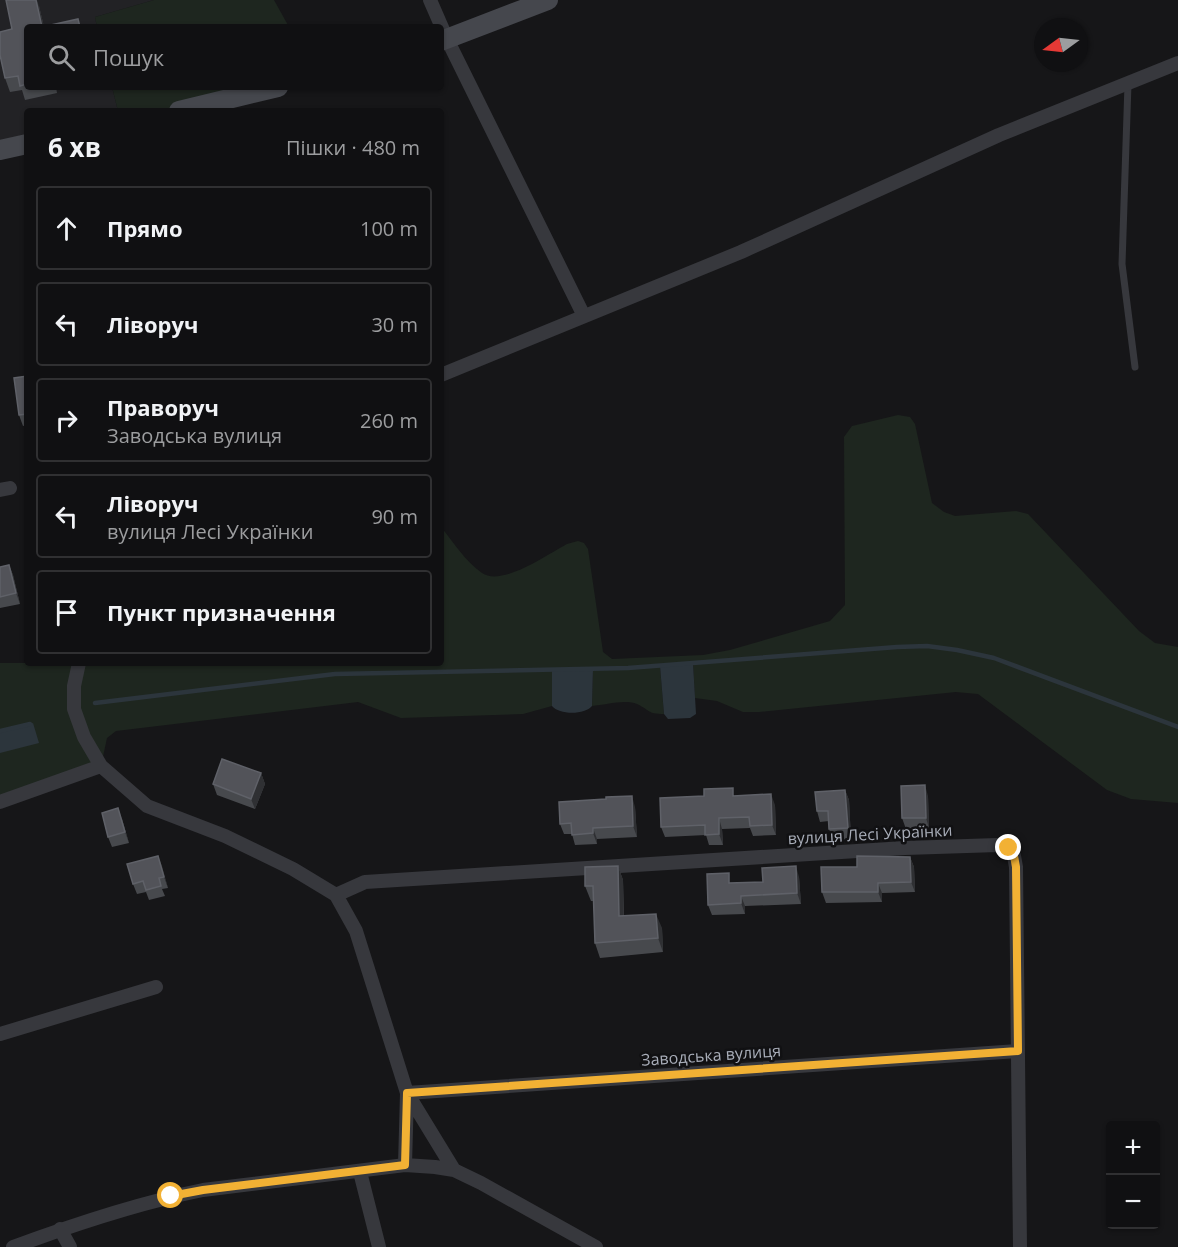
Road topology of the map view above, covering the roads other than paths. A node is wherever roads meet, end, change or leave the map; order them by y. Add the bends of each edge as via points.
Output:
1 (430, 0) edge
2 (548, 0) edge
3 (438, 24) edge
4 (444, 40) edge
5 (1178, 63) edge
6 (1128, 84) junction
7 (266, 90) edge
8 (191, 108) edge
9 (24, 145) edge
10 (0, 150) edge
11 (584, 316) junction
12 (1135, 367) dead end
13 (444, 374) edge
14 (78, 666) edge
15 (101, 766) junction
16 (0, 802) edge
17 (336, 895) junction
18 (156, 987) dead end
19 (0, 1034) edge
20 (1018, 1051) junction
21 (407, 1093) junction
22 (405, 1165) junction
23 (454, 1170) junction
24 (360, 1172) junction
25 (60, 1229) junction
26 (13, 1247) edge
27 (70, 1247) edge
28 (379, 1247) edge
29 (596, 1247) edge
30 (1020, 1247) edge

1 - 3 street
2 - 4 main road
4 - 11 street
5 - 6 street
6 - 11 street via 1020,126 760,244
6 - 12 lane via 1122,264
7 - 8 main road
9 - 10 main road
11 - 13 street
14 - 15 street via 74,709
15 - 16 street
15 - 17 street via 147,806 225,836
17 - 20 street, вулиця Лесі Українки via 365,882 998,845 1009,848 1016,867
17 - 21 street via 356,931
18 - 19 street
20 - 21 street, Заводська вулиця
20 - 30 street, вулиця Лесі Українки
21 - 22 street
21 - 23 street
22 - 23 street
22 - 24 street
23 - 29 street
24 - 25 street via 171,1196
24 - 28 street
25 - 26 street
25 - 27 street

